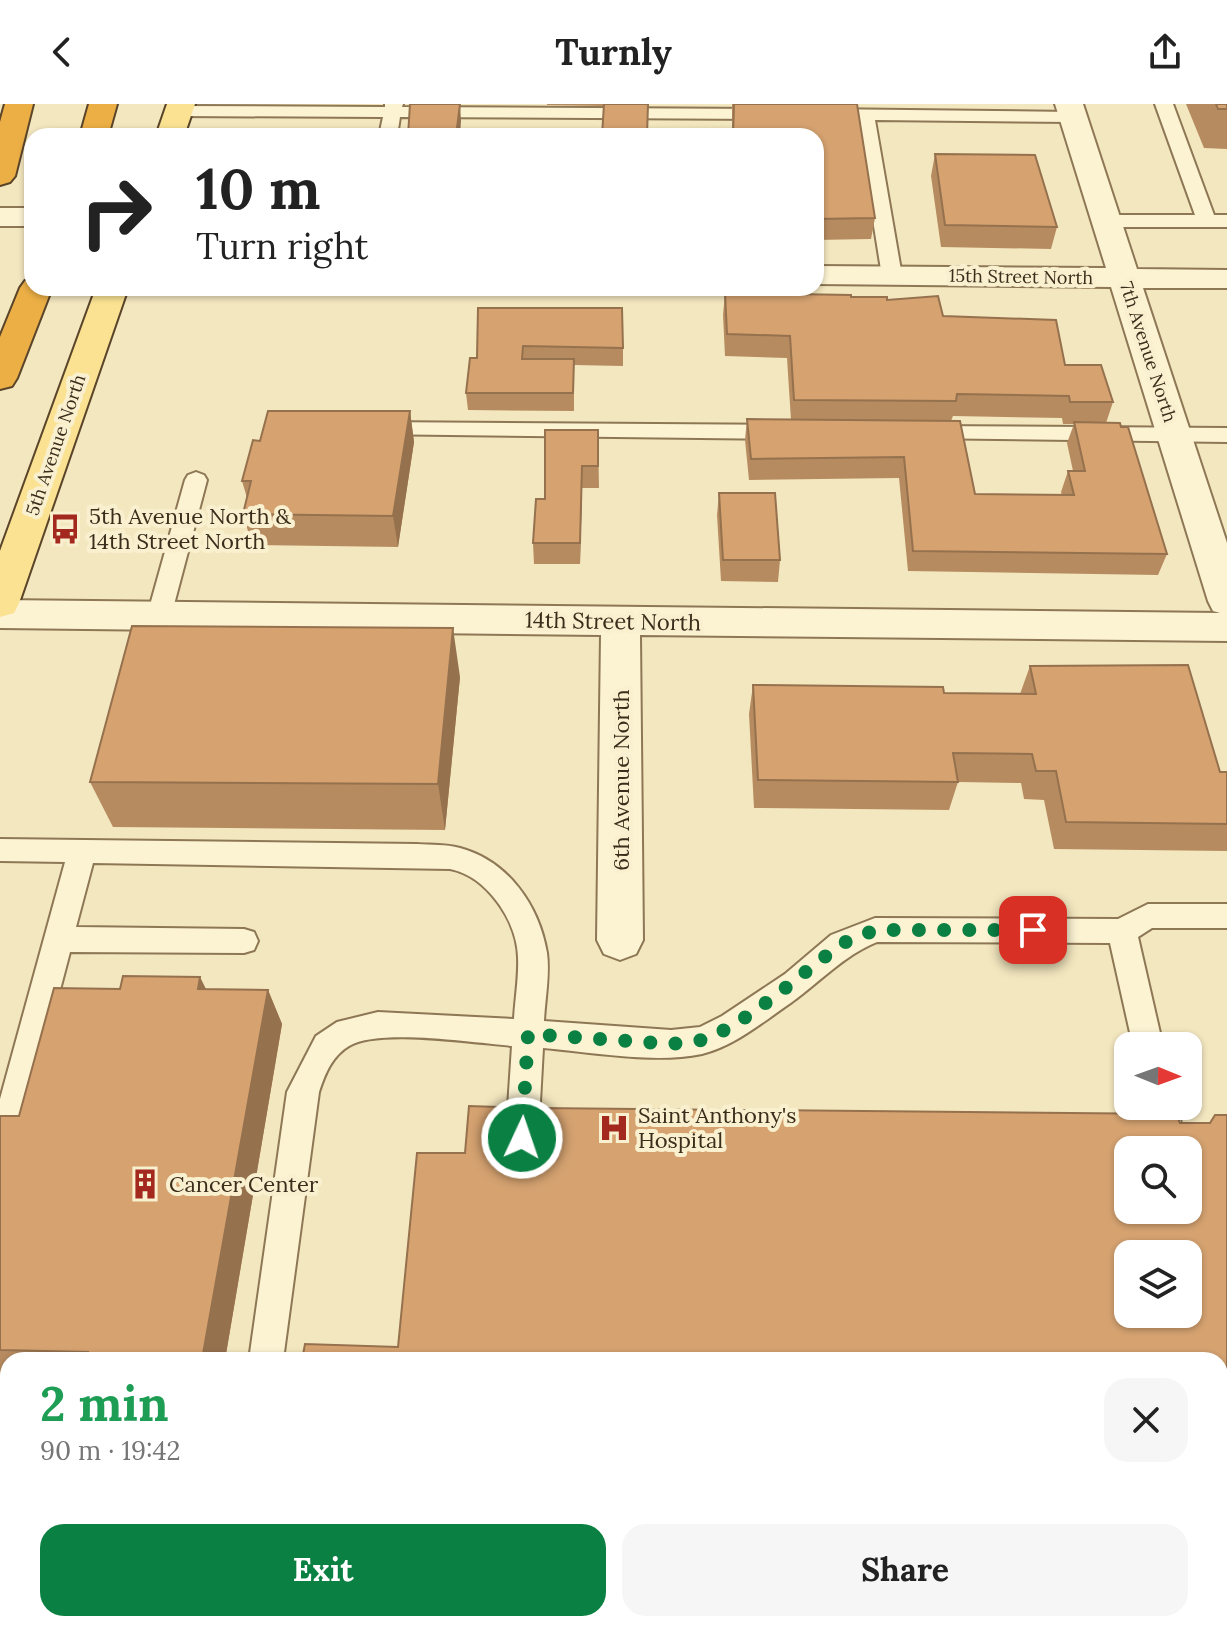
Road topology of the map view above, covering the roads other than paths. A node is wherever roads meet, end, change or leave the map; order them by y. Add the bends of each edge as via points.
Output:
1 (19, 104) edge
2 (103, 104) edge
3 (1164, 104) edge
4 (393, 108) edge
5 (918, 110) edge
6 (1071, 111) edge
7 (865, 115) junction
8 (177, 117) edge
9 (96, 128) edge
10 (389, 128) edge
11 (0, 176) edge
12 (0, 217) edge
13 (24, 217) edge
14 (1106, 221) junction
15 (1217, 221) edge
16 (824, 275) edge
17 (892, 276) junction
18 (1124, 279) junction
19 (1227, 279) edge
20 (33, 296) edge
21 (109, 296) edge
22 (0, 378) edge
23 (348, 428) edge
24 (806, 432) edge
25 (900, 433) edge
26 (1174, 435) junction
27 (1227, 435) edge
28 (196, 480) dead end
29 (1227, 601) edge
30 (0, 603) edge
31 (0, 614) edge
32 (159, 616) junction
33 (621, 621) junction
34 (1227, 627) edge
35 (0, 850) edge
36 (82, 851) junction
37 (1227, 916) edge
38 (1122, 931) junction
39 (59, 939) junction
40 (620, 940) dead end
41 (244, 941) dead end
42 (1145, 1032) edge
43 (528, 1034) junction
44 (522, 1138) edge
45 (0, 1157) edge
46 (267, 1352) edge

1 - 11 highway
2 - 9 highway
3 - 15 lane
4 - 7 lane
4 - 8 lane
4 - 10 lane
5 - 6 lane
5 - 7 lane
6 - 14 street, 7th Avenue North
7 - 17 lane
12 - 13 street
14 - 15 lane
14 - 18 street, 7th Avenue North
16 - 17 street, 15th Street North
17 - 18 street, 15th Street North
18 - 19 street, 15th Street North
18 - 26 street, 7th Avenue North
20 - 22 highway
21 - 30 main road, 5th Avenue North
23 - 24 lane
25 - 26 lane
26 - 27 lane
26 - 29 street, 7th Avenue North
28 - 32 lane
31 - 32 street, 14th Street North
32 - 33 street, 14th Street North
33 - 34 street, 14th Street North
33 - 40 street, 6th Avenue North
35 - 36 lane
36 - 39 lane
36 - 43 lane via 459,859 488,872 513,899 527,926 533,955
37 - 38 lane via 1148,916
38 - 42 lane
38 - 43 lane via 875,930 841,944 783,992 703,1040 671,1044
39 - 41 lane
39 - 45 lane
43 - 44 lane
43 - 46 lane via 370,1025 343,1031 315,1058 303,1092

